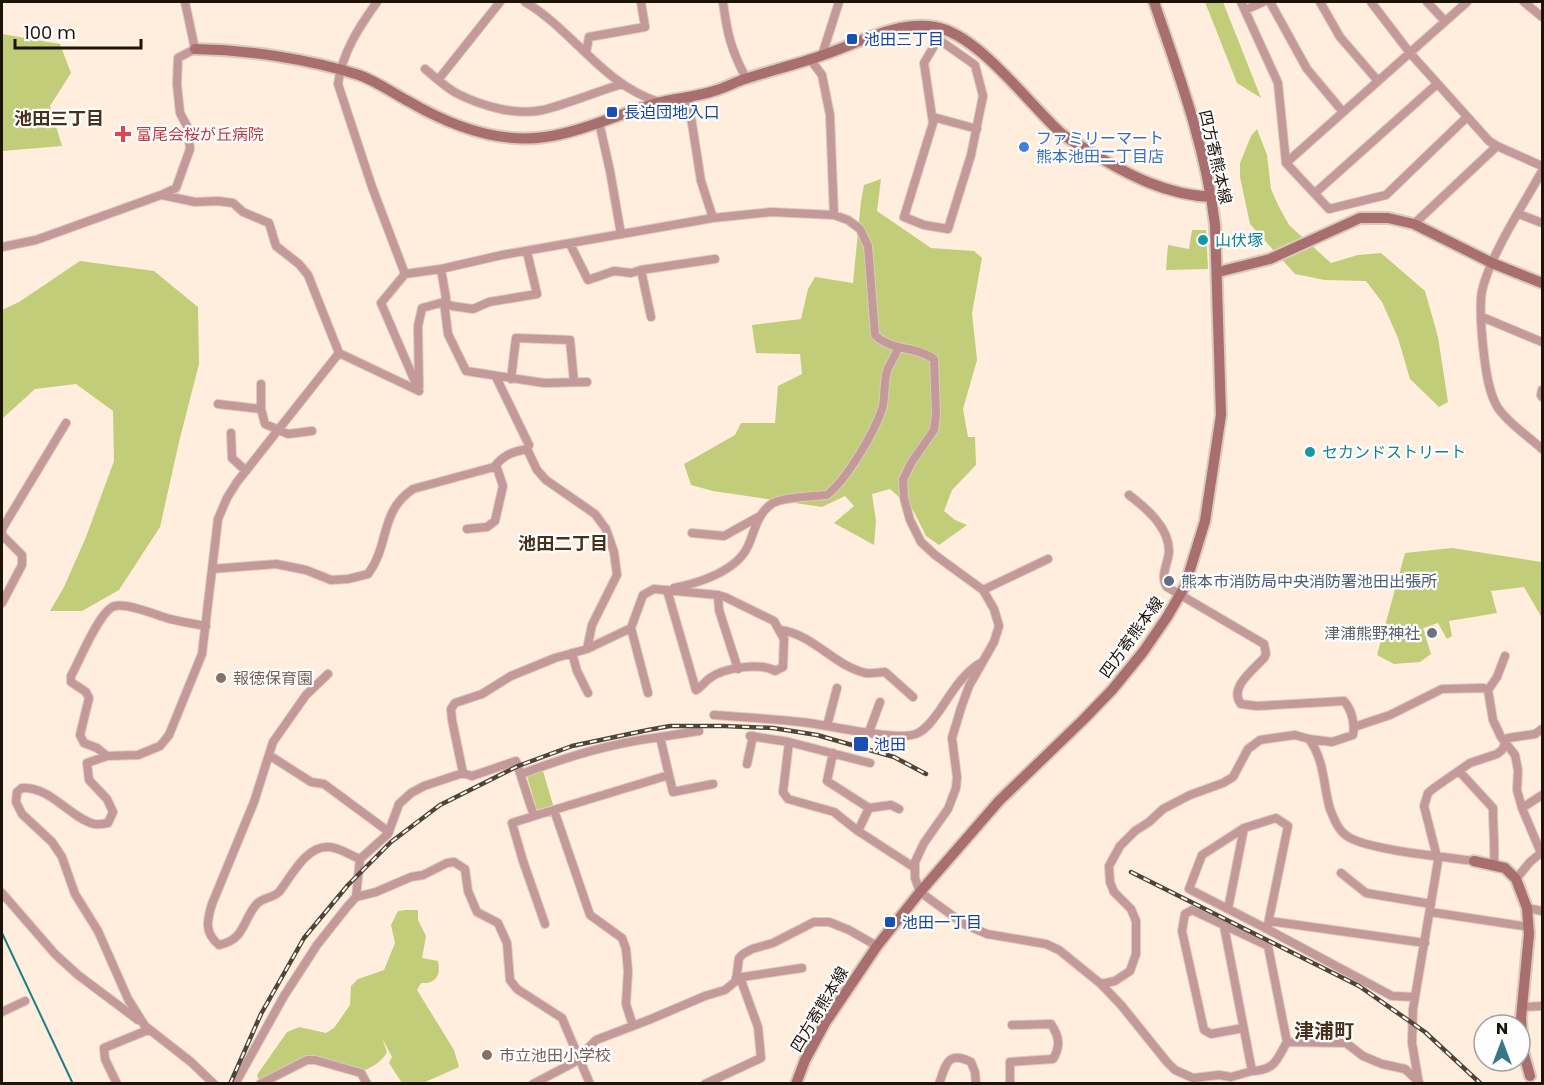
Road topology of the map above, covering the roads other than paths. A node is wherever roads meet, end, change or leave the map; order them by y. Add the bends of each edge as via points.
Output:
1 (185, 2) edge
2 (376, 2) edge
3 (500, 2) edge
4 (525, 2) edge
5 (544, 2) edge
6 (641, 2) edge
7 (723, 2) edge
8 (839, 2) edge
9 (1154, 2) edge
10 (1241, 2) edge
11 (1263, 2) edge
12 (1270, 2) edge
13 (1320, 2) edge
14 (1371, 2) edge
15 (1427, 2) edge
16 (1467, 2) edge
17 (1524, 2) edge
18 (1245, 10) junction
19 (543, 12) junction
20 (1542, 17) edge
21 (1445, 21) junction
22 (939, 34) junction
23 (195, 49) junction
24 (586, 53) junction
25 (1410, 53) junction
26 (822, 55) junction
27 (810, 59) junction
28 (425, 69) dead end
29 (340, 70) junction
30 (746, 78) junction
31 (438, 80) junction
32 (1378, 81) junction
33 (622, 84) junction
34 (1437, 84) junction
35 (688, 98) junction
36 (660, 102) junction
37 (1343, 112) junction
38 (933, 117) junction
39 (1467, 117) junction
40 (599, 122) junction
41 (977, 129) junction
42 (1497, 146) junction
43 (1286, 163) junction
44 (1542, 166) edge
45 (1542, 171) edge
46 (1315, 193) junction
47 (161, 195) junction
48 (1212, 197) junction
49 (1519, 214) junction
50 (834, 215) junction
51 (713, 218) junction
52 (1542, 223) edge
53 (1414, 224) junction
54 (621, 234) junction
55 (570, 244) junction
56 (2, 248) edge
57 (527, 252) junction
58 (715, 259) dead end
59 (1492, 262) junction
60 (441, 269) junction
61 (641, 270) junction
62 (1218, 272) junction
63 (405, 274) junction
64 (1542, 283) edge
65 (444, 302) junction
66 (651, 317) dead end
67 (1482, 317) junction
68 (1542, 342) edge
69 (898, 347) junction
70 (339, 353) junction
71 (496, 377) junction
72 (512, 379) junction
73 (574, 382) junction
74 (587, 382) dead end
75 (261, 384) dead end
76 (1542, 390) edge
77 (419, 391) junction
78 (1542, 397) edge
79 (218, 404) dead end
80 (261, 409) junction
81 (66, 423) dead end
82 (278, 429) junction
83 (312, 431) dead end
84 (231, 433) dead end
85 (527, 449) junction
86 (1542, 449) edge
87 (496, 465) junction
88 (246, 471) junction
89 (1129, 495) dead end
90 (759, 517) junction
91 (467, 528) dead end
92 (2, 530) edge
93 (692, 533) dead end
94 (1048, 560) dead end
95 (212, 569) junction
96 (667, 590) junction
97 (983, 590) junction
98 (1180, 593) junction
99 (718, 595) junction
100 (2, 603) edge
101 (206, 626) junction
102 (632, 628) junction
103 (780, 630) junction
104 (586, 649) junction
105 (572, 653) junction
106 (1504, 657) dead end
107 (985, 659) junction
108 (738, 669) junction
109 (328, 674) dead end
110 (837, 688) dead end
111 (1488, 690) junction
112 (588, 693) dead end
113 (648, 693) dead end
114 (913, 698) dead end
115 (880, 702) dead end
116 (714, 715) dead end
117 (827, 726) junction
118 (1354, 727) junction
119 (1542, 729) edge
120 (699, 731) dead end
121 (870, 732) junction
122 (660, 737) junction
123 (1309, 739) junction
124 (789, 742) junction
125 (1506, 743) junction
126 (833, 753) junction
127 (269, 755) junction
128 (107, 756) junction
129 (870, 763) dead end
130 (747, 764) dead end
131 (1459, 771) junction
132 (463, 773) junction
133 (521, 774) junction
134 (669, 775) junction
135 (713, 784) dead end
136 (1542, 795) edge
137 (868, 808) junction
138 (1522, 808) junction
139 (899, 809) dead end
140 (554, 810) junction
141 (534, 816) junction
142 (1244, 828) junction
143 (858, 831) junction
144 (389, 832) junction
145 (1542, 852) edge
146 (1438, 855) junction
147 (360, 859) junction
148 (1474, 861) joint
149 (1494, 865) junction
150 (915, 868) junction
151 (1341, 873) dead end
152 (1516, 879) junction
153 (920, 892) junction
154 (2, 893) edge
155 (356, 897) junction
156 (1431, 908) junction
157 (1527, 908) junction
158 (1228, 909) junction
159 (1542, 911) edge
160 (545, 924) dead end
161 (1268, 925) junction
162 (1224, 926) junction
163 (1529, 927) junction
164 (1425, 943) junction
165 (877, 946) junction
166 (802, 968) dead end
167 (736, 978) junction
168 (1101, 984) junction
169 (1415, 997) junction
170 (25, 1001) dead end
171 (1542, 1006) edge
172 (1522, 1007) junction
173 (2, 1012) edge
174 (142, 1023) junction
175 (1012, 1025) dead end
176 (633, 1026) junction
177 (1243, 1028) junction
178 (148, 1030) junction
179 (1287, 1042) junction
180 (578, 1056) junction
181 (1252, 1071) junction
182 (1232, 1080) edge
183 (1532, 1080) edge
184 (117, 1083) edge
185 (214, 1083) edge
186 (236, 1083) edge
187 (260, 1083) edge
188 (367, 1083) edge
189 (533, 1083) edge
190 (590, 1083) edge
191 (705, 1083) edge
192 (796, 1083) edge
193 (939, 1083) edge
194 (976, 1083) edge
195 (1010, 1083) edge
196 (1419, 1083) edge

1 - 23 street
2 - 29 street via 354,35
3 - 31 street
4 - 19 street
5 - 19 street
6 - 24 street via 645,27 589,37
7 - 30 street via 728,38
8 - 26 street
9 - 48 street, 四方寄熊本線 via 1202,150
10 - 18 street
11 - 18 street
12 - 37 street via 1307,69
13 - 32 street via 1340,37
14 - 25 street
15 - 21 street
16 - 21 street
17 - 20 street
18 - 43 street via 1278,82
19 - 24 street
21 - 25 street
22 - 26 street via 921,26 907,27
22 - 38 street via 924,63
22 - 41 street via 975,65 983,96
22 - 48 street via 971,45 1063,135 1146,182 1189,196
23 - 29 street via 230,50
23 - 47 street via 178,58 180,113 188,128 190,149 176,188
24 - 33 street
25 - 32 street
25 - 34 street
26 - 27 street
27 - 30 street
27 - 50 street via 822,75 830,115
28 - 31 street
29 - 40 street via 363,76 457,126 504,138 547,137
29 - 63 street via 338,84
30 - 35 street
31 - 33 street via 476,102 525,111 542,110
32 - 37 street
33 - 36 street
34 - 39 street
34 - 46 street
35 - 36 street
35 - 51 street via 701,181
36 - 40 street
37 - 43 street
38 - 41 street
38 - 41 street via 903,218 924,225 948,228
39 - 42 street
39 - 46 street via 1386,195 1329,209
40 - 54 street
42 - 44 street
42 - 53 street
43 - 46 street
45 - 49 street
47 - 56 street via 36,240
47 - 70 street via 233,204 269,223 276,246 308,275
48 - 62 street, 四方寄熊本線
49 - 52 street
49 - 59 street
50 - 51 street via 771,212
50 - 69 street via 860,229 866,239 875,335
51 - 54 street
53 - 59 street
53 - 62 street via 1388,218 1360,218 1270,259
54 - 55 street
55 - 57 street
55 - 61 street via 588,280 614,271
57 - 60 street
57 - 65 street via 537,294 489,302 473,309
58 - 61 street
59 - 64 street
59 - 67 street via 1482,292
60 - 63 street
60 - 65 street
61 - 66 street
62 - 98 street, 四方寄熊本線 via 1220,426 1205,520 1188,579
63 - 77 street via 381,303
65 - 71 street via 448,334 466,371
65 - 77 street via 422,308 418,326
67 - 68 street
67 - 86 street via 1485,363 1498,408
69 - 90 street via 888,368 882,409 861,452 835,489 827,495 778,501
69 - 97 street via 925,352 934,359 934,430 903,480 910,520 921,542
70 - 77 street
70 - 82 street
71 - 72 street
71 - 85 street via 529,445
72 - 73 street
72 - 73 street via 516,338 570,340
73 - 74 street
75 - 80 street
76 - 78 street
79 - 80 street
80 - 82 street via 265,424
81 - 92 street
82 - 83 street via 288,434
82 - 88 street
84 - 88 street via 232,458
85 - 87 street via 510,452
85 - 104 street via 546,480 595,514 614,552 617,575 592,626
87 - 91 street via 503,486 495,521 487,527
87 - 95 street via 404,495 394,506 378,561 368,574 331,580 276,564
88 - 95 street via 218,519
89 - 98 street via 1155,518 1164,532 1169,549 1164,582
90 - 93 street via 724,536
90 - 96 street via 747,549 725,571 696,584
92 - 100 street via 2,535 22,555 22,566
94 - 97 street
95 - 101 street
96 - 99 street
96 - 102 street via 654,588 643,595
96 - 108 street via 696,690 710,677
97 - 107 street via 999,626
98 - 118 street via 1264,644 1264,658 1238,689 1241,704 1344,701
98 - 153 street, 四方寄熊本線 via 1143,652 1112,690 999,801
99 - 103 street via 774,621
99 - 108 street
101 - 128 street via 201,654 169,735 160,746 138,755
101 - 128 street via 129,607 116,605 108,609 71,676 71,681 89,698 80,735 84,743
102 - 104 street
102 - 113 street
103 - 108 street via 784,639 783,667 775,671 756,666
103 - 114 street via 801,635 868,674 885,672
104 - 105 street
105 - 112 street
105 - 132 street via 512,676 482,694 455,702 452,720
106 - 111 street
107 - 121 street via 959,682 918,734
107 - 150 street via 969,686 952,738 956,788 948,809 920,851
109 - 127 street via 306,694 273,742
110 - 117 street
111 - 118 street via 1442,690 1373,723
111 - 125 street via 1493,720
115 - 121 street
116 - 117 street
117 - 121 street
118 - 123 street via 1353,735 1342,740
119 - 125 street via 1535,734 1513,736
120 - 122 street
122 - 133 street via 575,754
122 - 134 street
123 - 146 street via 1321,761 1330,808 1339,830 1349,838 1373,845
123 - 168 street via 1287,735 1253,744 1233,777 1163,810 1120,846 1109,866 1110,882 1136,921 1136,954 1130,971
124 - 126 street
124 - 130 street via 751,736
124 - 143 street via 783,792 788,799 834,812
125 - 131 street via 1497,754
125 - 138 street via 1515,755
126 - 129 street
126 - 137 street via 827,781
127 - 144 street via 311,782 324,784
127 - 147 street via 207,920 213,940 219,945 231,942 261,899 276,895 307,856 318,849 329,847
128 - 174 street via 87,763 89,780 113,812 108,823 95,825 27,787 17,792 16,802 22,814 62,857 75,894 98,931
131 - 146 street via 1428,793 1424,806
131 - 149 street via 1493,808
132 - 133 street via 472,776 516,761
132 - 144 street via 411,793 399,804
133 - 141 street
134 - 135 street via 674,792
134 - 140 street
136 - 138 street
137 - 139 street via 891,805
137 - 143 street
138 - 145 street
140 - 141 street
140 - 176 street via 590,915 621,938 626,949 626,1004
141 - 160 street via 512,823
142 - 158 street
142 - 158 street via 1202,855 1189,889
142 - 161 street via 1276,818 1288,826
143 - 150 street
144 - 147 street
145 - 152 street
146 - 148 street
146 - 156 street
147 - 155 street
148 - 149 street
149 - 152 street via 1505,868
150 - 153 street
151 - 156 street via 1366,893
152 - 157 street
153 - 165 street, 四方寄熊本線
153 - 168 street via 964,924 987,934 1046,944 1059,950
154 - 174 street via 78,975
155 - 180 street via 423,875 447,862 465,869 468,891 477,912 498,923 507,943 510,980 517,989 562,1018
155 - 186 street via 289,988
156 - 163 street
156 - 164 street
157 - 159 street
157 - 163 street
158 - 161 street
161 - 164 street
161 - 169 street via 1392,996
162 - 177 street
162 - 177 street via 1192,910 1185,914 1182,931 1204,1030 1211,1034
162 - 179 street via 1268,946
163 - 172 street
164 - 169 street
165 - 167 street via 829,922 814,922 773,944 743,954
165 - 192 street, 四方寄熊本線 via 825,1023
166 - 167 street
167 - 176 street via 725,990
167 - 191 street via 742,983 759,1027 761,1058
168 - 182 street via 1175,1070 1193,1078 1219,1075
169 - 196 street via 1411,1032
170 - 173 street
171 - 172 street
172 - 183 street via 1523,1051
174 - 178 street
175 - 195 street via 1051,1024 1058,1033 1058,1050 1053,1059 1010,1062
176 - 180 street via 596,1040
177 - 181 street
178 - 184 street via 104,1048
178 - 185 street
179 - 181 street via 1275,1064 1266,1071
179 - 196 street via 1346,1043 1363,1056 1405,1069
180 - 189 street via 573,1063
180 - 190 street
181 - 182 street
187 - 188 street via 307,1060 361,1073
193 - 194 street via 945,1066 951,1059 961,1057 971,1062

